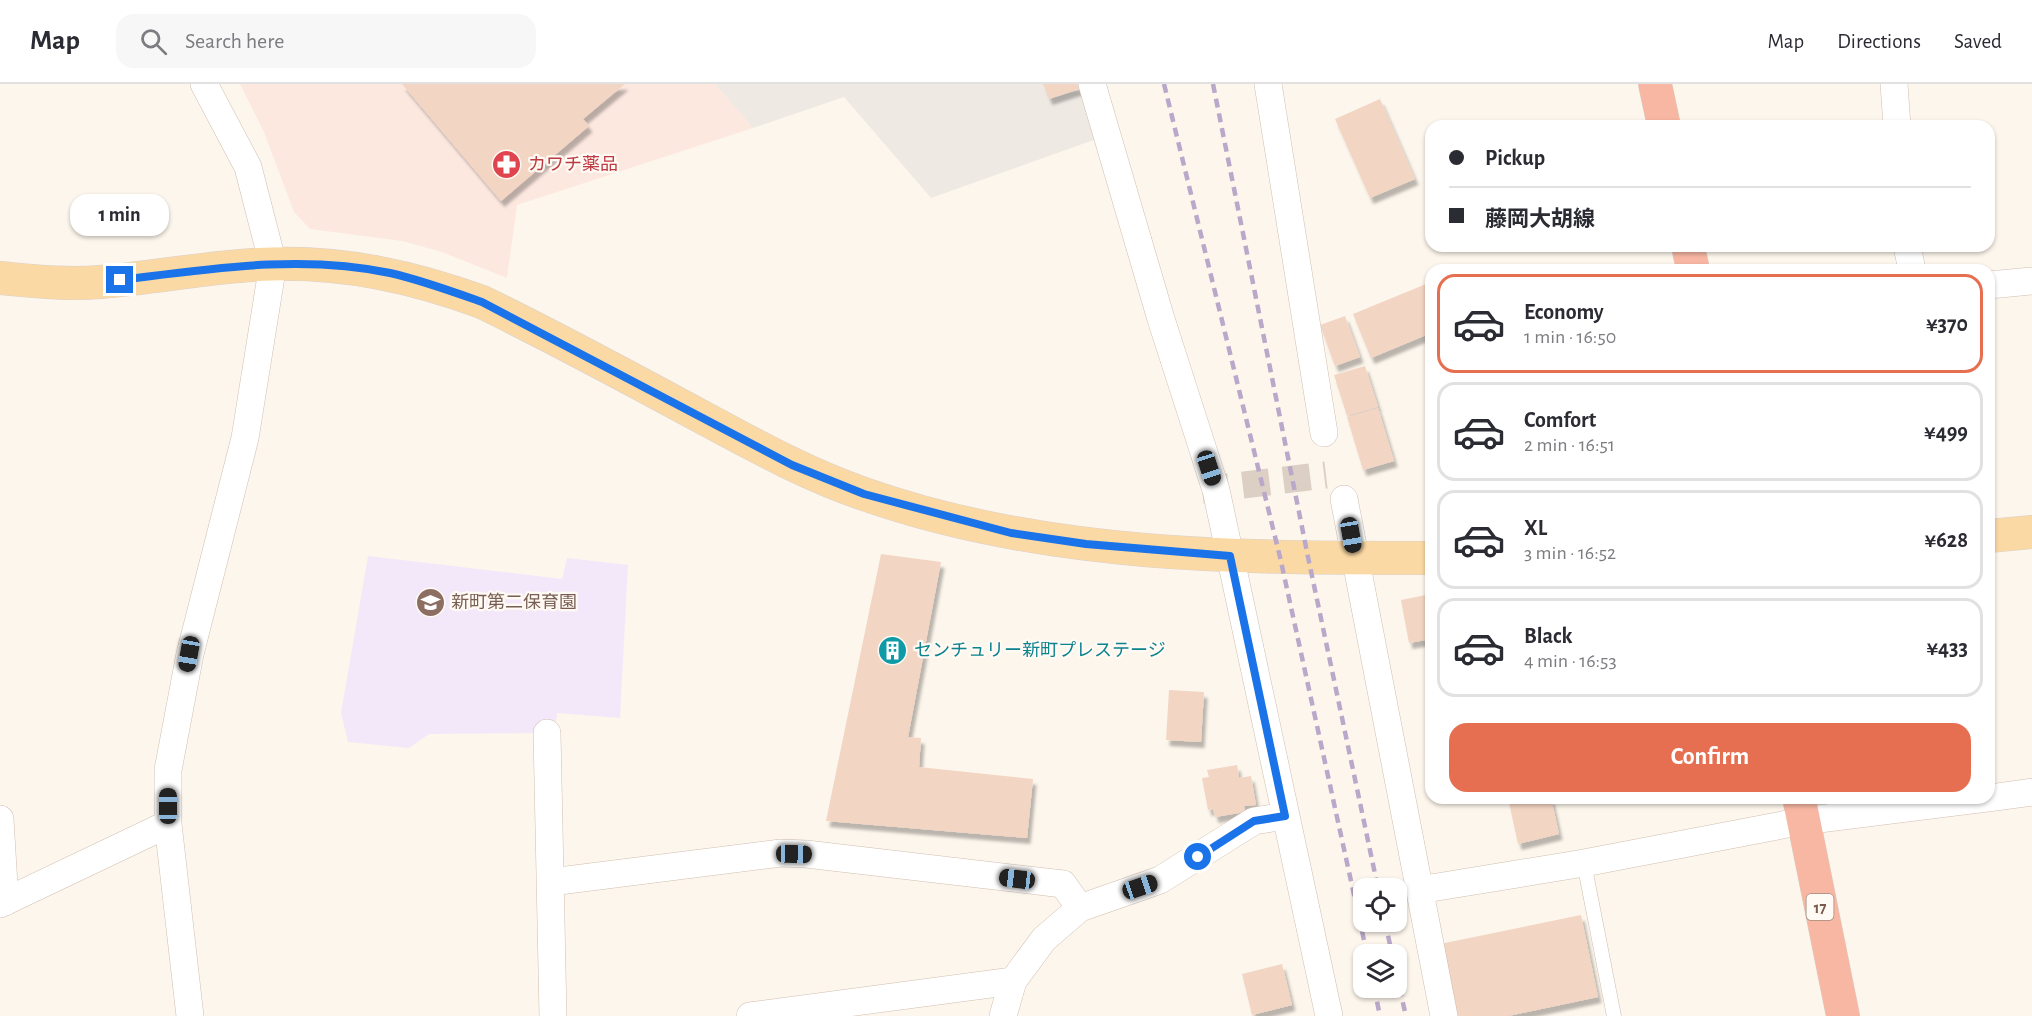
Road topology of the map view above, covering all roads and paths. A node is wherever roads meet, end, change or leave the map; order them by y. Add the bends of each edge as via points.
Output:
1 (204, 84) edge
2 (1092, 84) edge
3 (1268, 84) edge
4 (1655, 84) edge
5 (1894, 84) edge
6 (1663, 120) edge
7 (1897, 120) edge
8 (273, 264) junction
9 (0, 278) edge
10 (2032, 281) edge
11 (1995, 284) edge
12 (1324, 433) dead end
13 (1344, 499) dead end
14 (2032, 532) edge
15 (1995, 535) edge
16 (1230, 556) junction
17 (1355, 558) junction
18 (1425, 558) edge
19 (547, 733) dead end
20 (2032, 792) edge
21 (1995, 797) edge
22 (1886, 804) edge
23 (1801, 809) edge
24 (1285, 816) junction
25 (0, 819) edge
26 (168, 824) junction
27 (1584, 863) junction
28 (551, 882) junction
29 (1419, 890) junction
30 (2, 903) edge
31 (1080, 908) junction
32 (1013, 981) junction
33 (190, 1016) edge
34 (554, 1016) edge
35 (750, 1016) edge
36 (1003, 1016) edge
37 (1329, 1016) edge
38 (1444, 1016) edge
39 (1614, 1016) edge
40 (1843, 1016) edge

1 - 8 street via 248,167
2 - 16 street via 1216,490
3 - 12 street
4 - 6 highway
5 - 7 street
8 - 9 main road via 98,283
8 - 16 main road via 329,265 387,273 434,284 482,302 792,465 864,494 1011,533 1086,544
8 - 26 street via 245,438 189,654 168,770
10 - 11 street
13 - 17 street
14 - 15 main road
16 - 17 main road
16 - 24 street
17 - 18 main road
17 - 29 street
19 - 28 street
20 - 21 street
22 - 23 street
23 - 27 street
23 - 40 highway, 17
24 - 31 street via 1254,821 1161,880
24 - 37 street
25 - 30 street
26 - 30 street
26 - 33 street
27 - 29 street
27 - 39 lane
28 - 31 street via 781,853 806,854 1063,884
28 - 34 street
29 - 38 street
31 - 32 street via 1044,939
32 - 35 street
32 - 36 street

